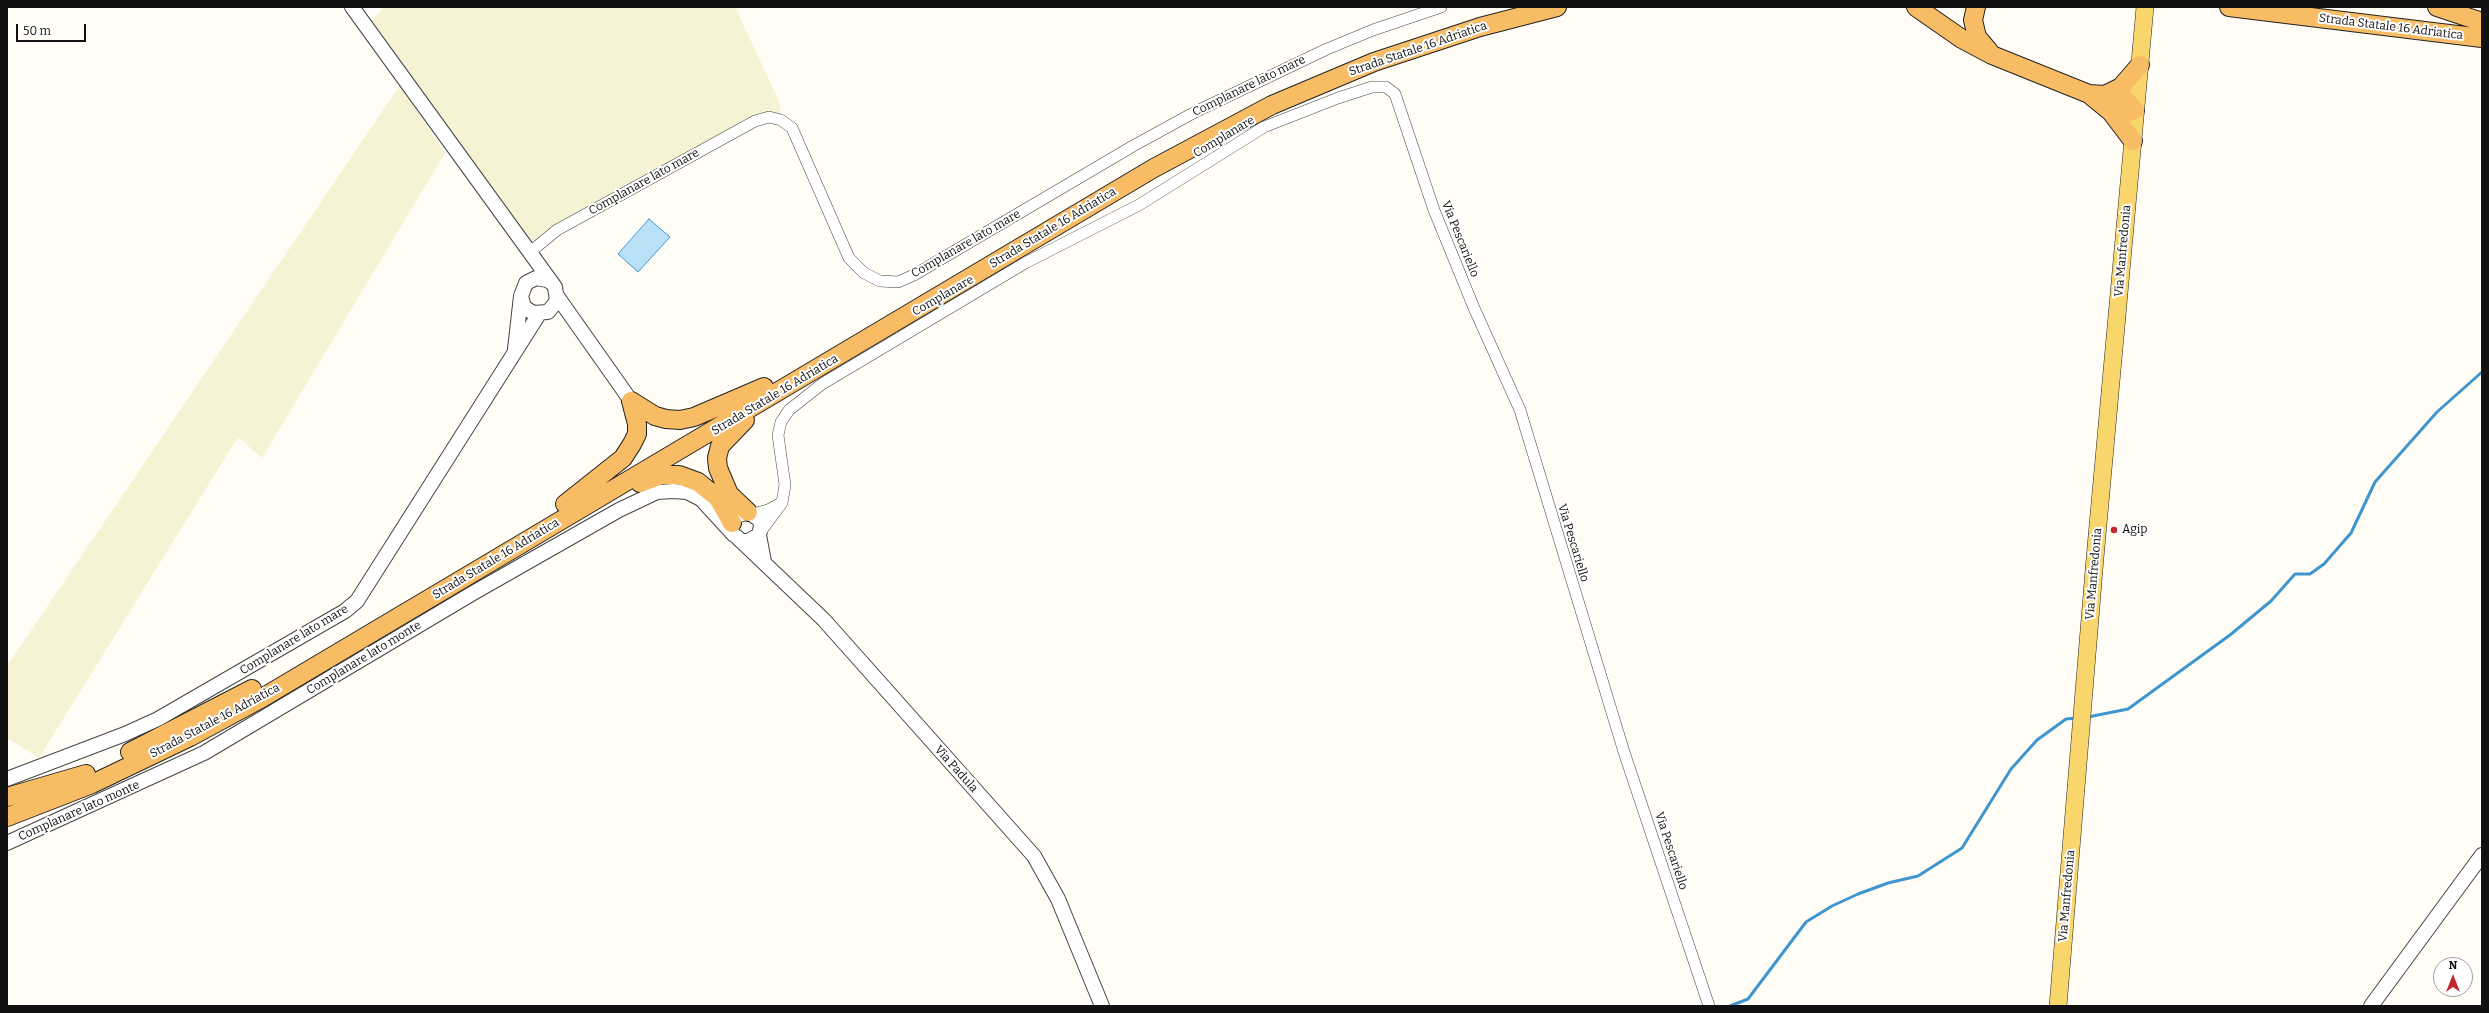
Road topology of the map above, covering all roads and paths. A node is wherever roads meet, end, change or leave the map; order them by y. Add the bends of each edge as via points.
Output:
1 (352, 7) edge
2 (1441, 7) edge
3 (1511, 7) edge
4 (1557, 7) edge
5 (1916, 7) edge
6 (1976, 7) edge
7 (2145, 7) edge
8 (2229, 7) edge
9 (2318, 7) edge
10 (2437, 7) edge
11 (2482, 22) edge
12 (2482, 27) edge
13 (2482, 38) edge
14 (1992, 55) junction
15 (2140, 65) junction
16 (1395, 94) joint
17 (2097, 94) junction
18 (2135, 110) junction
19 (2111, 112) junction
20 (2133, 141) junction
21 (529, 253) junction
22 (526, 283) junction
23 (552, 283) junction
24 (521, 296) junction
25 (550, 306) junction
26 (514, 354) junction
27 (767, 393) junction
28 (631, 401) junction
29 (782, 503) junction
30 (568, 509) junction
31 (750, 513) junction
32 (736, 533) junction
33 (759, 535) junction
34 (764, 562) junction
35 (86, 774) junction
36 (7, 779) edge
37 (7, 797) edge
38 (7, 805) edge
39 (7, 817) edge
40 (7, 843) edge
41 (2482, 855) edge
42 (1708, 1004) edge
43 (1102, 1006) edge
44 (2058, 1006) edge
45 (2371, 1006) edge

1 - 21 street
2 - 21 street, Complanare lato mare via 1327,49 1195,112 898,282 880,281 864,273 849,258 792,128 781,120 769,117 755,121 557,230
3 - 27 highway, Strada Statale 16 Adriatica via 1372,50 1268,95 1149,157
4 - 27 highway, Strada Statale 16 Adriatica via 1480,27 1374,62 1272,105 1154,168
5 - 14 highway via 1962,39
6 - 14 highway via 1973,20 1976,37
7 - 15 main road, Via Manfredonia
8 - 13 highway, Strada Statale 16 Adriatica
9 - 12 highway, Strada Statale 16 Adriatica
10 - 11 highway
14 - 17 highway
15 - 17 highway via 2121,87
15 - 18 main road, Via Manfredonia
16 - 29 street, Complanare via 1386,87 1372,87 1264,127 1145,201 1025,263 822,384 789,410 781,422 778,435 785,485
16 - 42 street, Via Pescariello via 1434,210 1520,410 1624,752
17 - 18 highway via 2126,100
17 - 19 highway
18 - 19 highway via 2123,114
18 - 20 main road, Via Manfredonia
19 - 20 highway
20 - 44 main road, Via Manfredonia
21 - 22 street
21 - 23 street
22 - 23 street via 542,278
22 - 24 street
23 - 25 street
24 - 25 street via 528,311
24 - 26 street, Complanare lato mare
25 - 26 street, Complanare lato mare
25 - 28 street via 572,316
26 - 36 street, Complanare lato mare via 366,589 349,608 158,719
27 - 28 highway via 680,420 666,420 655,416
27 - 30 highway, Strada Statale 16 Adriatica
27 - 31 highway via 720,446 717,458 718,468 729,494
28 - 30 highway via 637,424 632,444 623,458
29 - 31 street via 768,510
29 - 33 street
30 - 32 highway via 611,501 646,480 661,475 678,475 698,482 718,498
30 - 35 highway, Strada Statale 16 Adriatica via 255,688
30 - 39 highway, Strada Statale 16 Adriatica via 262,698 190,737 92,784
31 - 32 street via 736,516
31 - 33 street via 760,520
32 - 33 street via 748,542
32 - 34 street, Via Padula
32 - 40 street, Complanare lato monte via 701,499 687,492 657,492 619,510 473,593 204,753
33 - 34 street
34 - 43 street, Via Padula via 824,620 1034,856 1058,899
35 - 37 highway
35 - 38 highway, Strada Statale 16 Adriatica
41 - 45 street

